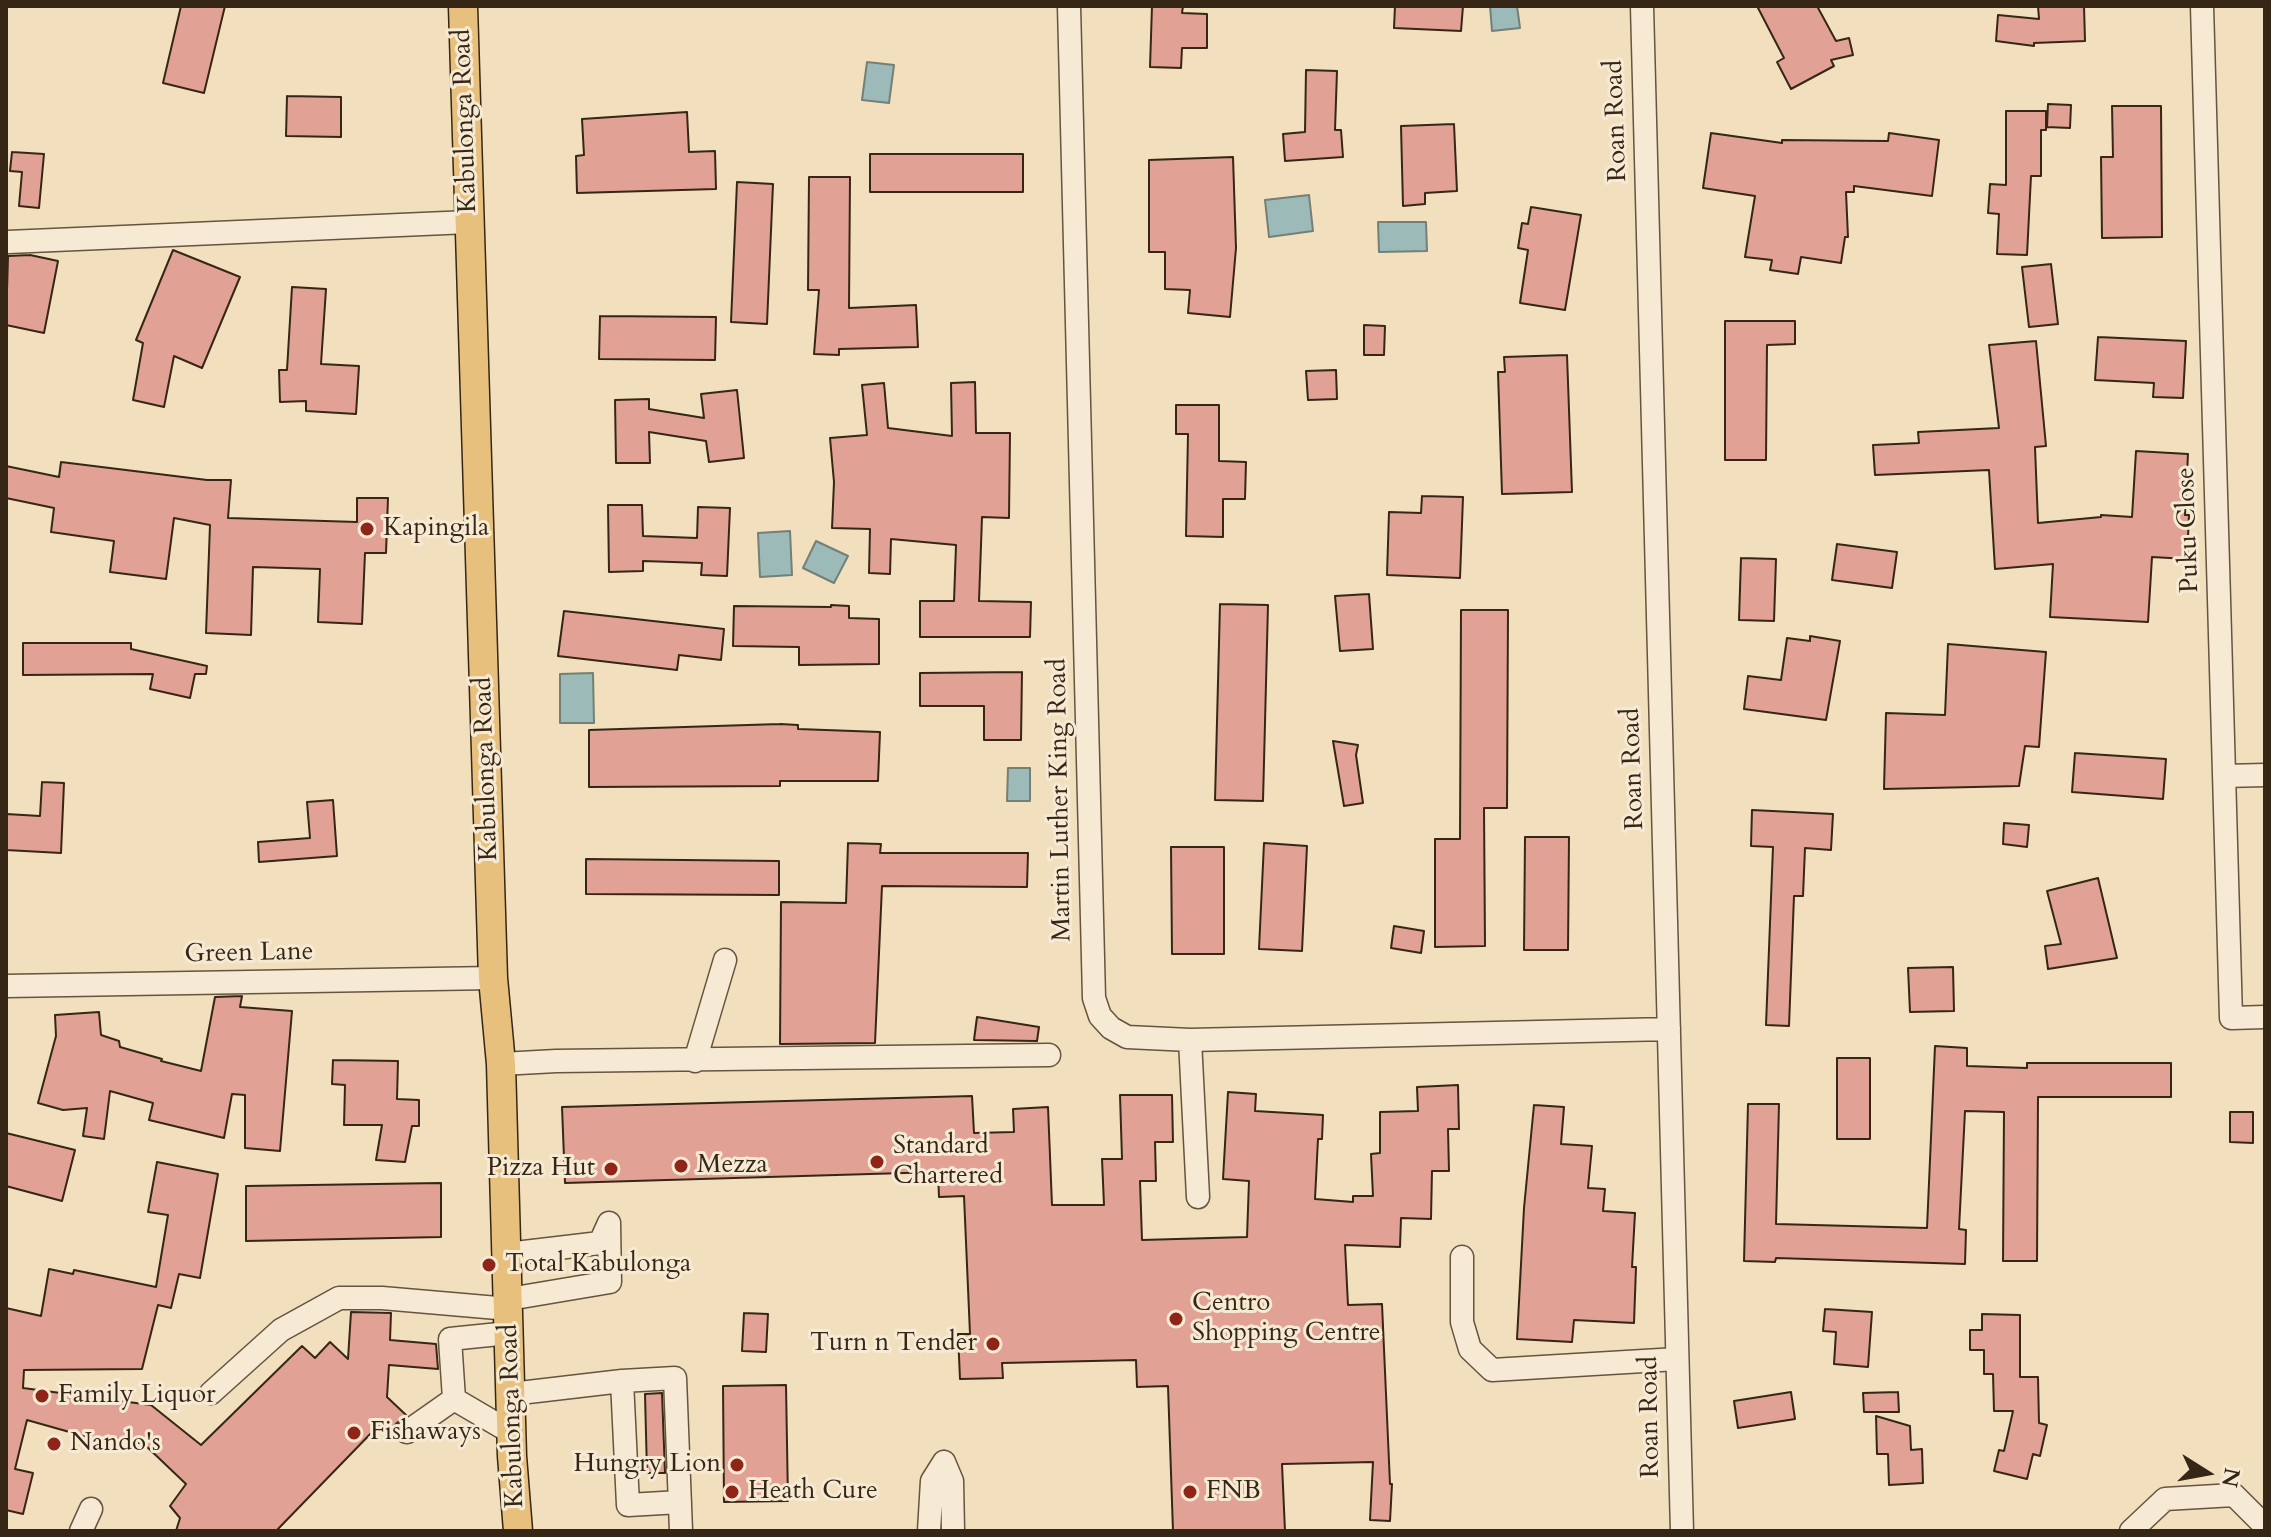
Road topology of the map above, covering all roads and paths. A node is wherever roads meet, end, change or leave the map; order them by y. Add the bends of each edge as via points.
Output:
1 (463, 6) edge
2 (1069, 6) edge
3 (1642, 6) edge
4 (2202, 6) edge
5 (469, 222) junction
6 (8, 242) edge
7 (2265, 775) edge
8 (2224, 776) junction
9 (725, 960) dead end
10 (493, 978) junction
11 (6, 986) edge
12 (2265, 1017) edge
13 (1669, 1029) junction
14 (1190, 1040) junction
15 (1049, 1055) dead end
16 (695, 1061) junction
17 (501, 1064) junction
18 (1198, 1197) dead end
19 (507, 1254) junction
20 (1462, 1257) dead end
21 (509, 1313) junction
22 (1677, 1359) junction
23 (622, 1381) junction
24 (211, 1393) dead end
25 (511, 1394) junction
26 (454, 1399) junction
27 (407, 1432) dead end
28 (512, 1433) junction
29 (680, 1502) junction
30 (91, 1509) dead end
31 (2265, 1526) edge
32 (81, 1531) edge
33 (518, 1531) edge
34 (681, 1531) edge
35 (929, 1531) edge
36 (953, 1531) edge
37 (1682, 1531) edge
38 (2131, 1531) edge

1 - 5 main road, Kabulonga Road
2 - 14 street, Martin Luther King Road via 1094,998 1100,1016 1127,1037
3 - 13 street, Roan Road
4 - 8 street, Puku Close
5 - 6 street
5 - 10 main road, Kabulonga Road
7 - 8 street
8 - 12 street, Puku Close via 2231,1018
9 - 16 street
10 - 11 street, Green Lane
10 - 17 main road, Kabulonga Road
13 - 14 street, Martin Luther King Road
13 - 22 street, Roan Road
14 - 18 street
15 - 16 street
16 - 17 street
17 - 19 main road, Kabulonga Road
19 - 21 main road, Kabulonga Road
19 - 21 street via 600,1243 609,1223 610,1282
20 - 22 street via 1462,1322 1470,1349 1492,1370
21 - 24 street via 339,1298 281,1330
21 - 25 main road, Kabulonga Road
21 - 26 street via 450,1339
22 - 37 street, Roan Road
23 - 25 street
23 - 29 street via 628,1505
23 - 29 street via 675,1378
25 - 28 main road, Kabulonga Road
26 - 27 street
26 - 28 street
28 - 33 main road, Kabulonga Road
29 - 34 street
30 - 32 street
31 - 38 street via 2234,1495 2165,1499
35 - 36 street via 932,1481 944,1462 952,1481

